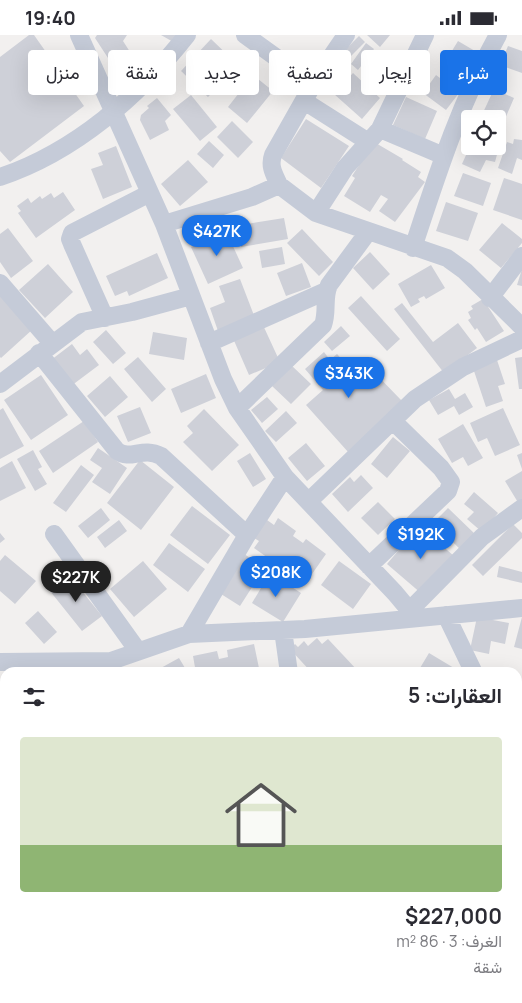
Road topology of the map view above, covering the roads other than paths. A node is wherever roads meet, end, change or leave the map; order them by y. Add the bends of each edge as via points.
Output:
1 (79, 35) edge
2 (187, 35) edge
3 (244, 35) edge
4 (346, 35) edge
5 (425, 35) edge
6 (498, 35) edge
7 (336, 50) edge
8 (269, 53) edge
9 (307, 95) edge
10 (304, 101) junction
11 (114, 110) junction
12 (373, 135) junction
13 (444, 156) junction
14 (0, 177) edge
15 (279, 185) junction
16 (150, 193) junction
17 (316, 213) junction
18 (164, 224) junction
19 (368, 232) junction
20 (413, 248) junction
21 (522, 256) edge
22 (0, 283) edge
23 (326, 291) junction
24 (191, 297) junction
25 (490, 298) junction
26 (105, 318) junction
27 (522, 327) edge
28 (522, 339) edge
29 (209, 343) junction
30 (45, 349) junction
31 (1, 381) edge
32 (237, 409) junction
33 (394, 422) junction
34 (285, 477) junction
35 (309, 501) junction
36 (522, 508) edge
37 (54, 533) dead end
38 (247, 535) junction
39 (369, 566) junction
40 (522, 608) edge
41 (412, 613) junction
42 (446, 615) junction
43 (283, 630) junction
44 (189, 633) junction
45 (138, 651) junction
46 (0, 663) edge
47 (115, 667) edge
48 (289, 667) edge
49 (471, 667) edge

1 - 11 street
2 - 11 street via 142,85
3 - 8 street
4 - 7 street
5 - 12 street
6 - 13 street via 468,94
9 - 10 street
10 - 12 street
10 - 15 street via 271,161
11 - 14 street via 60,150
11 - 16 street
12 - 13 street
12 - 17 street via 333,184
13 - 20 street
15 - 17 street
15 - 18 street via 252,197
16 - 18 street
16 - 26 street via 72,233 70,239
17 - 19 street
18 - 24 street
19 - 20 street
19 - 23 street
20 - 25 street via 446,258 465,271
21 - 25 street
22 - 30 street
23 - 29 street
23 - 32 street via 326,317 318,331
24 - 26 street
24 - 29 street
25 - 27 street
26 - 30 street via 82,322
28 - 33 street via 463,367 415,399
29 - 32 street
30 - 31 street
30 - 38 street via 117,451 130,455 148,450 162,456
32 - 34 street
33 - 35 street
33 - 39 street via 452,482 448,491
34 - 35 street
34 - 38 street
35 - 39 street
36 - 41 street via 482,537
37 - 45 street
38 - 44 street
39 - 41 street
40 - 42 street
41 - 42 street
41 - 43 street
42 - 49 street
43 - 44 street
43 - 48 street
44 - 45 street
45 - 47 street
46 - 47 street

